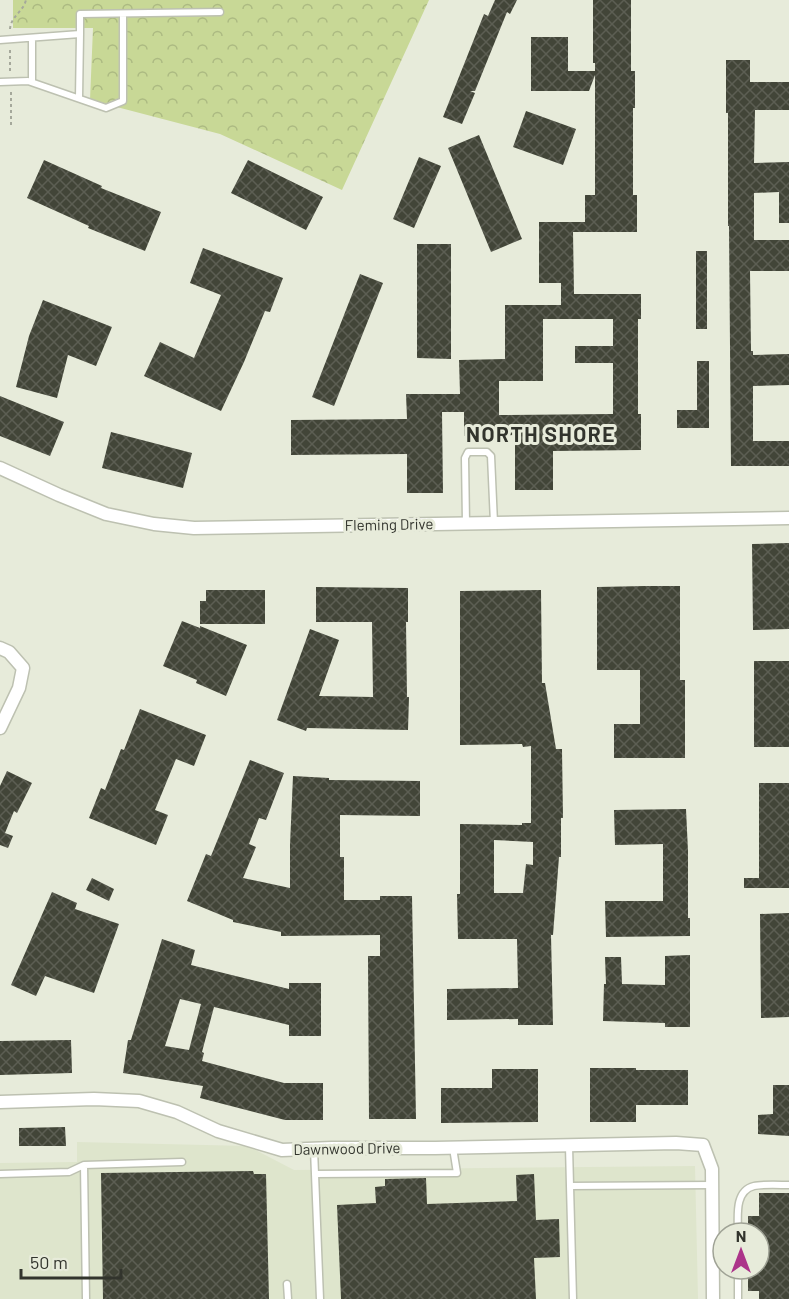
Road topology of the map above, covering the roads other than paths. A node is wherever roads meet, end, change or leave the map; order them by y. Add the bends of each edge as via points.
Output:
1 (220, 12) dead end
2 (123, 14) junction
3 (80, 34) junction
4 (32, 38) junction
5 (0, 40) edge
6 (0, 82) edge
7 (32, 82) junction
8 (79, 98) junction
9 (0, 468) edge
10 (789, 518) edge
11 (494, 523) junction
12 (466, 524) junction
13 (0, 648) edge
14 (0, 728) edge
15 (0, 1102) edge
16 (569, 1145) junction
17 (453, 1148) junction
18 (314, 1149) junction
19 (182, 1162) dead end
20 (84, 1165) junction
21 (0, 1174) edge
22 (315, 1174) junction
23 (712, 1185) junction
24 (789, 1185) edge
25 (570, 1186) junction
26 (738, 1221) edge
27 (738, 1281) edge
28 (287, 1284) dead end
29 (86, 1299) edge
30 (288, 1299) edge
31 (320, 1299) edge
32 (573, 1299) edge
33 (713, 1299) edge
34 (738, 1299) edge

1 - 2 lane
2 - 3 lane via 80,14
2 - 8 lane via 123,101 106,108
3 - 4 lane
3 - 8 lane
4 - 5 lane
4 - 7 lane
6 - 7 lane
7 - 8 lane
9 - 12 street, Fleming Drive via 106,514 154,524 194,528
10 - 11 street, Fleming Drive
11 - 12 street, Fleming Drive
11 - 12 lane via 491,456 487,452 468,452
13 - 14 street via 23,668 19,688
15 - 18 street, Dawnwood Drive via 140,1101 282,1150
16 - 17 street, Dawnwood Drive
16 - 23 street, Dawnwood Drive via 703,1145 712,1169
16 - 25 lane
17 - 18 street, Dawnwood Drive
17 - 22 lane via 457,1173
18 - 22 lane
19 - 20 lane
20 - 21 lane via 69,1172
20 - 29 lane
22 - 31 lane
23 - 25 lane
23 - 33 street
24 - 26 lane via 754,1186 746,1191 738,1208
25 - 32 lane
27 - 34 lane
28 - 30 lane

